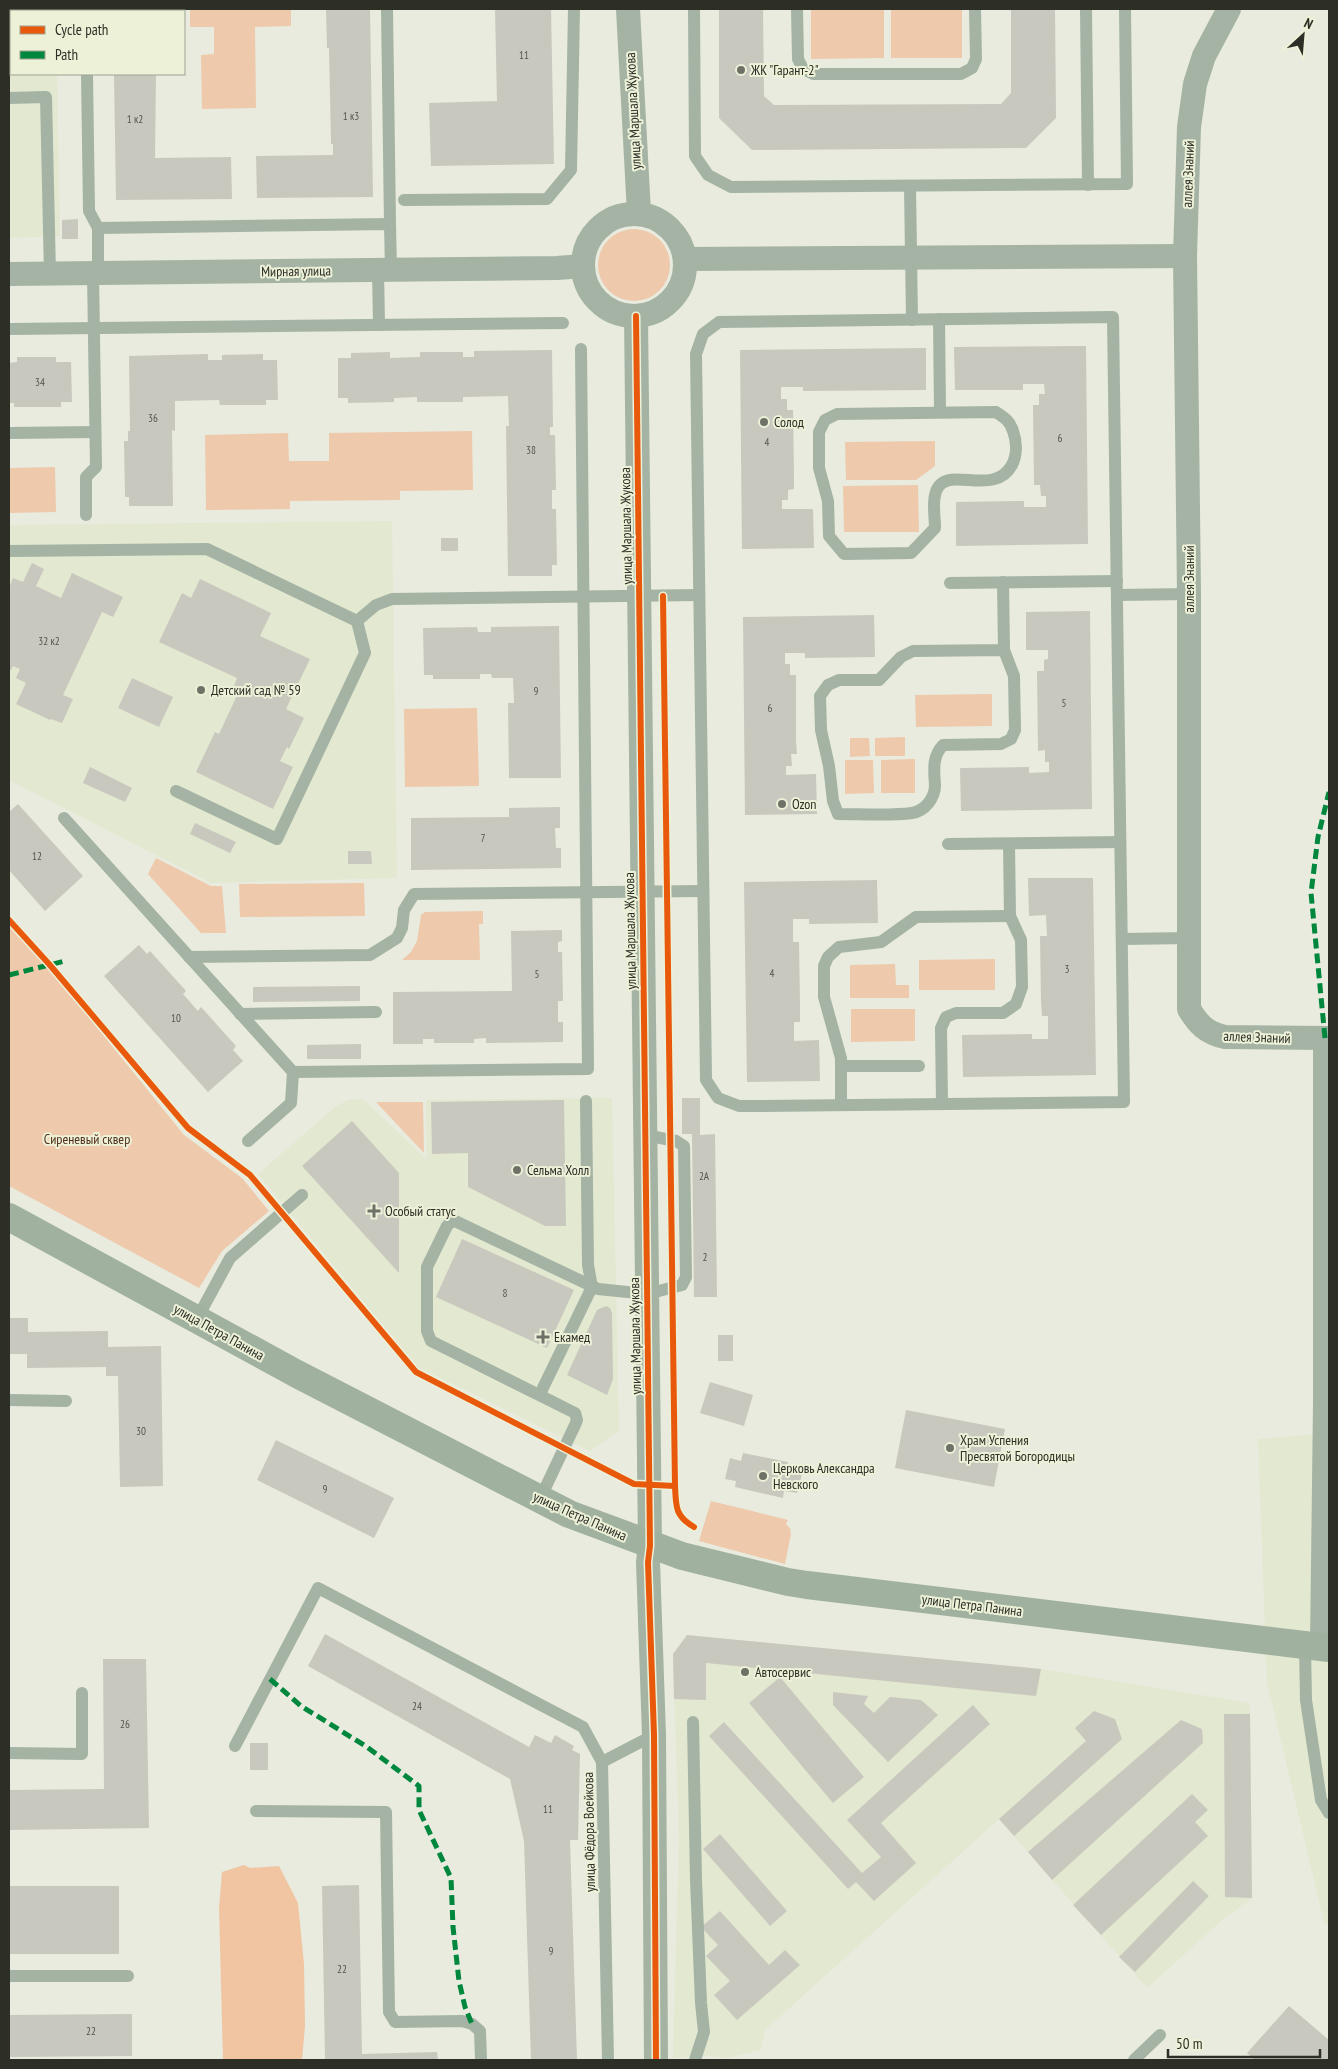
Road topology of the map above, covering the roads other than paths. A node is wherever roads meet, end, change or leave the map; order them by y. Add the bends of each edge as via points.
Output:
1 (387, 9) edge
2 (574, 9) edge
3 (628, 9) edge
4 (694, 9) edge
5 (798, 9) edge
6 (975, 9) edge
7 (1086, 9) edge
8 (1125, 9) edge
9 (1228, 9) edge
10 (87, 75) edge
11 (9, 98) edge
12 (1088, 184) junction
13 (910, 186) junction
14 (404, 200) dead end
15 (638, 213) junction
16 (390, 224) junction
17 (98, 228) junction
18 (1185, 256) junction
19 (685, 259) junction
20 (911, 259) junction
21 (583, 266) junction
22 (384, 270) junction
23 (96, 273) junction
24 (9, 274) edge
25 (50, 274) junction
26 (636, 316) junction
27 (939, 319) junction
28 (912, 320) junction
29 (563, 323) dead end
30 (379, 325) junction
31 (94, 328) junction
32 (9, 329) edge
33 (581, 349) dead end
34 (940, 412) junction
35 (95, 432) junction
36 (9, 433) edge
37 (86, 515) dead end
38 (9, 551) edge
39 (1117, 581) junction
40 (1003, 582) junction
41 (950, 583) dead end
42 (1189, 594) junction
43 (699, 595) junction
44 (1117, 595) junction
45 (584, 596) junction
46 (639, 596) junction
47 (357, 621) junction
48 (1004, 650) junction
49 (176, 791) dead end
50 (64, 818) dead end
51 (1120, 842) junction
52 (948, 844) dead end
53 (1009, 844) junction
54 (703, 891) junction
55 (587, 892) junction
56 (642, 892) junction
57 (1010, 916) junction
58 (1122, 938) junction
59 (1189, 938) junction
60 (189, 957) junction
61 (376, 1012) dead end
62 (240, 1014) junction
63 (1327, 1038) edge
64 (841, 1066) junction
65 (919, 1066) dead end
66 (292, 1072) junction
67 (586, 1101) dead end
68 (942, 1104) junction
69 (841, 1105) junction
70 (645, 1135) junction
71 (248, 1141) dead end
72 (302, 1195) dead end
73 (9, 1217) edge
74 (592, 1286) junction
75 (647, 1294) junction
76 (197, 1319) junction
77 (540, 1394) junction
78 (9, 1400) edge
79 (66, 1401) dead end
80 (1327, 1404) edge
81 (540, 1499) junction
82 (650, 1546) junction
83 (1318, 1647) edge
84 (82, 1693) dead end
85 (693, 1722) dead end
86 (654, 1735) junction
87 (235, 1746) dead end
88 (9, 1753) edge
89 (602, 1762) junction
90 (1325, 1798) edge
91 (256, 1811) dead end
92 (1329, 1813) edge
93 (9, 1976) edge
94 (128, 1976) dead end
95 (1160, 2035) dead end
96 (482, 2060) edge
97 (608, 2060) edge
98 (656, 2060) edge
99 (695, 2060) edge
100 (1134, 2060) edge

1 - 16 lane
2 - 14 lane via 571,170 547,198
3 - 15 street, улица Маршала Жукова
4 - 13 lane via 695,156 708,175 731,187
5 - 6 lane via 798,59 803,70 813,74 961,74 972,68 976,59
7 - 12 lane
8 - 12 lane via 1127,184
9 - 18 street, аллея Знаний via 1204,56 1195,84 1189,127
10 - 17 lane via 89,211
11 - 25 lane via 46,97
12 - 13 lane
13 - 20 lane
15 - 19 street via 658,219 670,228 679,240
15 - 21 street via 623,214 597,229 586,246
16 - 17 lane
16 - 22 lane
17 - 23 lane
18 - 20 street
18 - 42 street, аллея Знаний
19 - 20 street
19 - 26 street via 684,279 674,297 659,310
20 - 28 lane
21 - 22 street, Мирная улица
21 - 26 street via 587,285 598,302 615,313
22 - 23 street, Мирная улица
22 - 30 lane
23 - 25 street, Мирная улица
23 - 31 lane
24 - 25 street, Мирная улица
26 - 46 street, улица Маршала Жукова
27 - 28 lane
27 - 34 lane
27 - 39 lane via 1113,317
28 - 43 lane via 719,322 703,334 696,354
29 - 30 lane
30 - 31 lane
31 - 32 lane
31 - 35 lane
33 - 45 lane
34 - 34 lane via 837,414 825,420 819,432 820,468 828,501 829,536 844,554 911,553 935,528 934,494 940,484 949,480 997,480 1008,472 1016,457 1010,422 996,412
35 - 36 lane
35 - 37 lane via 96,467 86,477
38 - 47 lane via 207,549
39 - 40 lane
39 - 44 lane
40 - 41 lane
40 - 48 lane
42 - 44 lane
42 - 59 street, аллея Знаний
43 - 46 lane
43 - 54 lane
44 - 51 lane
45 - 46 lane
45 - 47 lane via 392,599 376,605
45 - 55 lane
46 - 56 street, улица Маршала Жукова
47 - 49 lane via 365,653 277,839
48 - 48 lane via 913,651 902,657 879,680 839,680 828,686 820,696 821,730 838,814 914,813 928,804 935,792 934,762 943,745 1002,744 1011,739 1015,730 1014,676
50 - 60 lane
51 - 53 lane
51 - 58 lane
52 - 53 lane
53 - 57 lane
54 - 56 lane
54 - 69 lane via 706,1080 718,1098 739,1106
55 - 56 lane
55 - 60 lane via 414,894 404,910 397,938 370,955
55 - 66 lane via 588,1069
56 - 70 street, улица Маршала Жукова
57 - 64 lane via 916,917 881,942 839,947 824,966 824,997
57 - 68 lane via 1021,940 1022,987 1016,1004 1003,1013 956,1013 946,1017 940,1028
58 - 59 lane
58 - 68 lane via 1124,1102
59 - 63 street, аллея Знаний via 1188,1008 1199,1025 1214,1035 1224,1037
60 - 62 lane
61 - 62 lane
62 - 66 lane
63 - 80 street
64 - 65 lane
64 - 69 lane
66 - 71 lane via 291,1103
67 - 74 lane via 588,1265
68 - 69 lane
70 - 75 street, улица Маршала Жукова
70 - 75 lane via 676,1141 684,1146 686,1277 679,1286
72 - 76 lane via 230,1258
73 - 76 main road, улица Петра Панина
74 - 75 lane
74 - 77 lane
74 - 77 lane via 455,1221 447,1226 427,1267 431,1341
75 - 82 street, улица Маршала Жукова
76 - 81 main road, улица Петра Панина
77 - 81 lane via 570,1409 577,1420
78 - 79 lane
80 - 83 street
81 - 82 main road, улица Петра Панина
82 - 83 main road, улица Петра Панина via 797,1584
82 - 86 street, улица Маршала Жукова
83 - 90 lane via 1306,1700
84 - 88 lane via 82,1754
85 - 99 lane via 696,1880 704,2032
86 - 89 lane
86 - 98 street, улица Маршала Жукова
87 - 89 lane, улица Фёдора Воейкова via 318,1588 583,1728
89 - 97 lane, улица Фёдора Воейкова
90 - 92 lane
91 - 96 lane via 386,1812 389,2012 395,2022 462,2021 472,2024 480,2031
93 - 94 lane
95 - 100 lane

